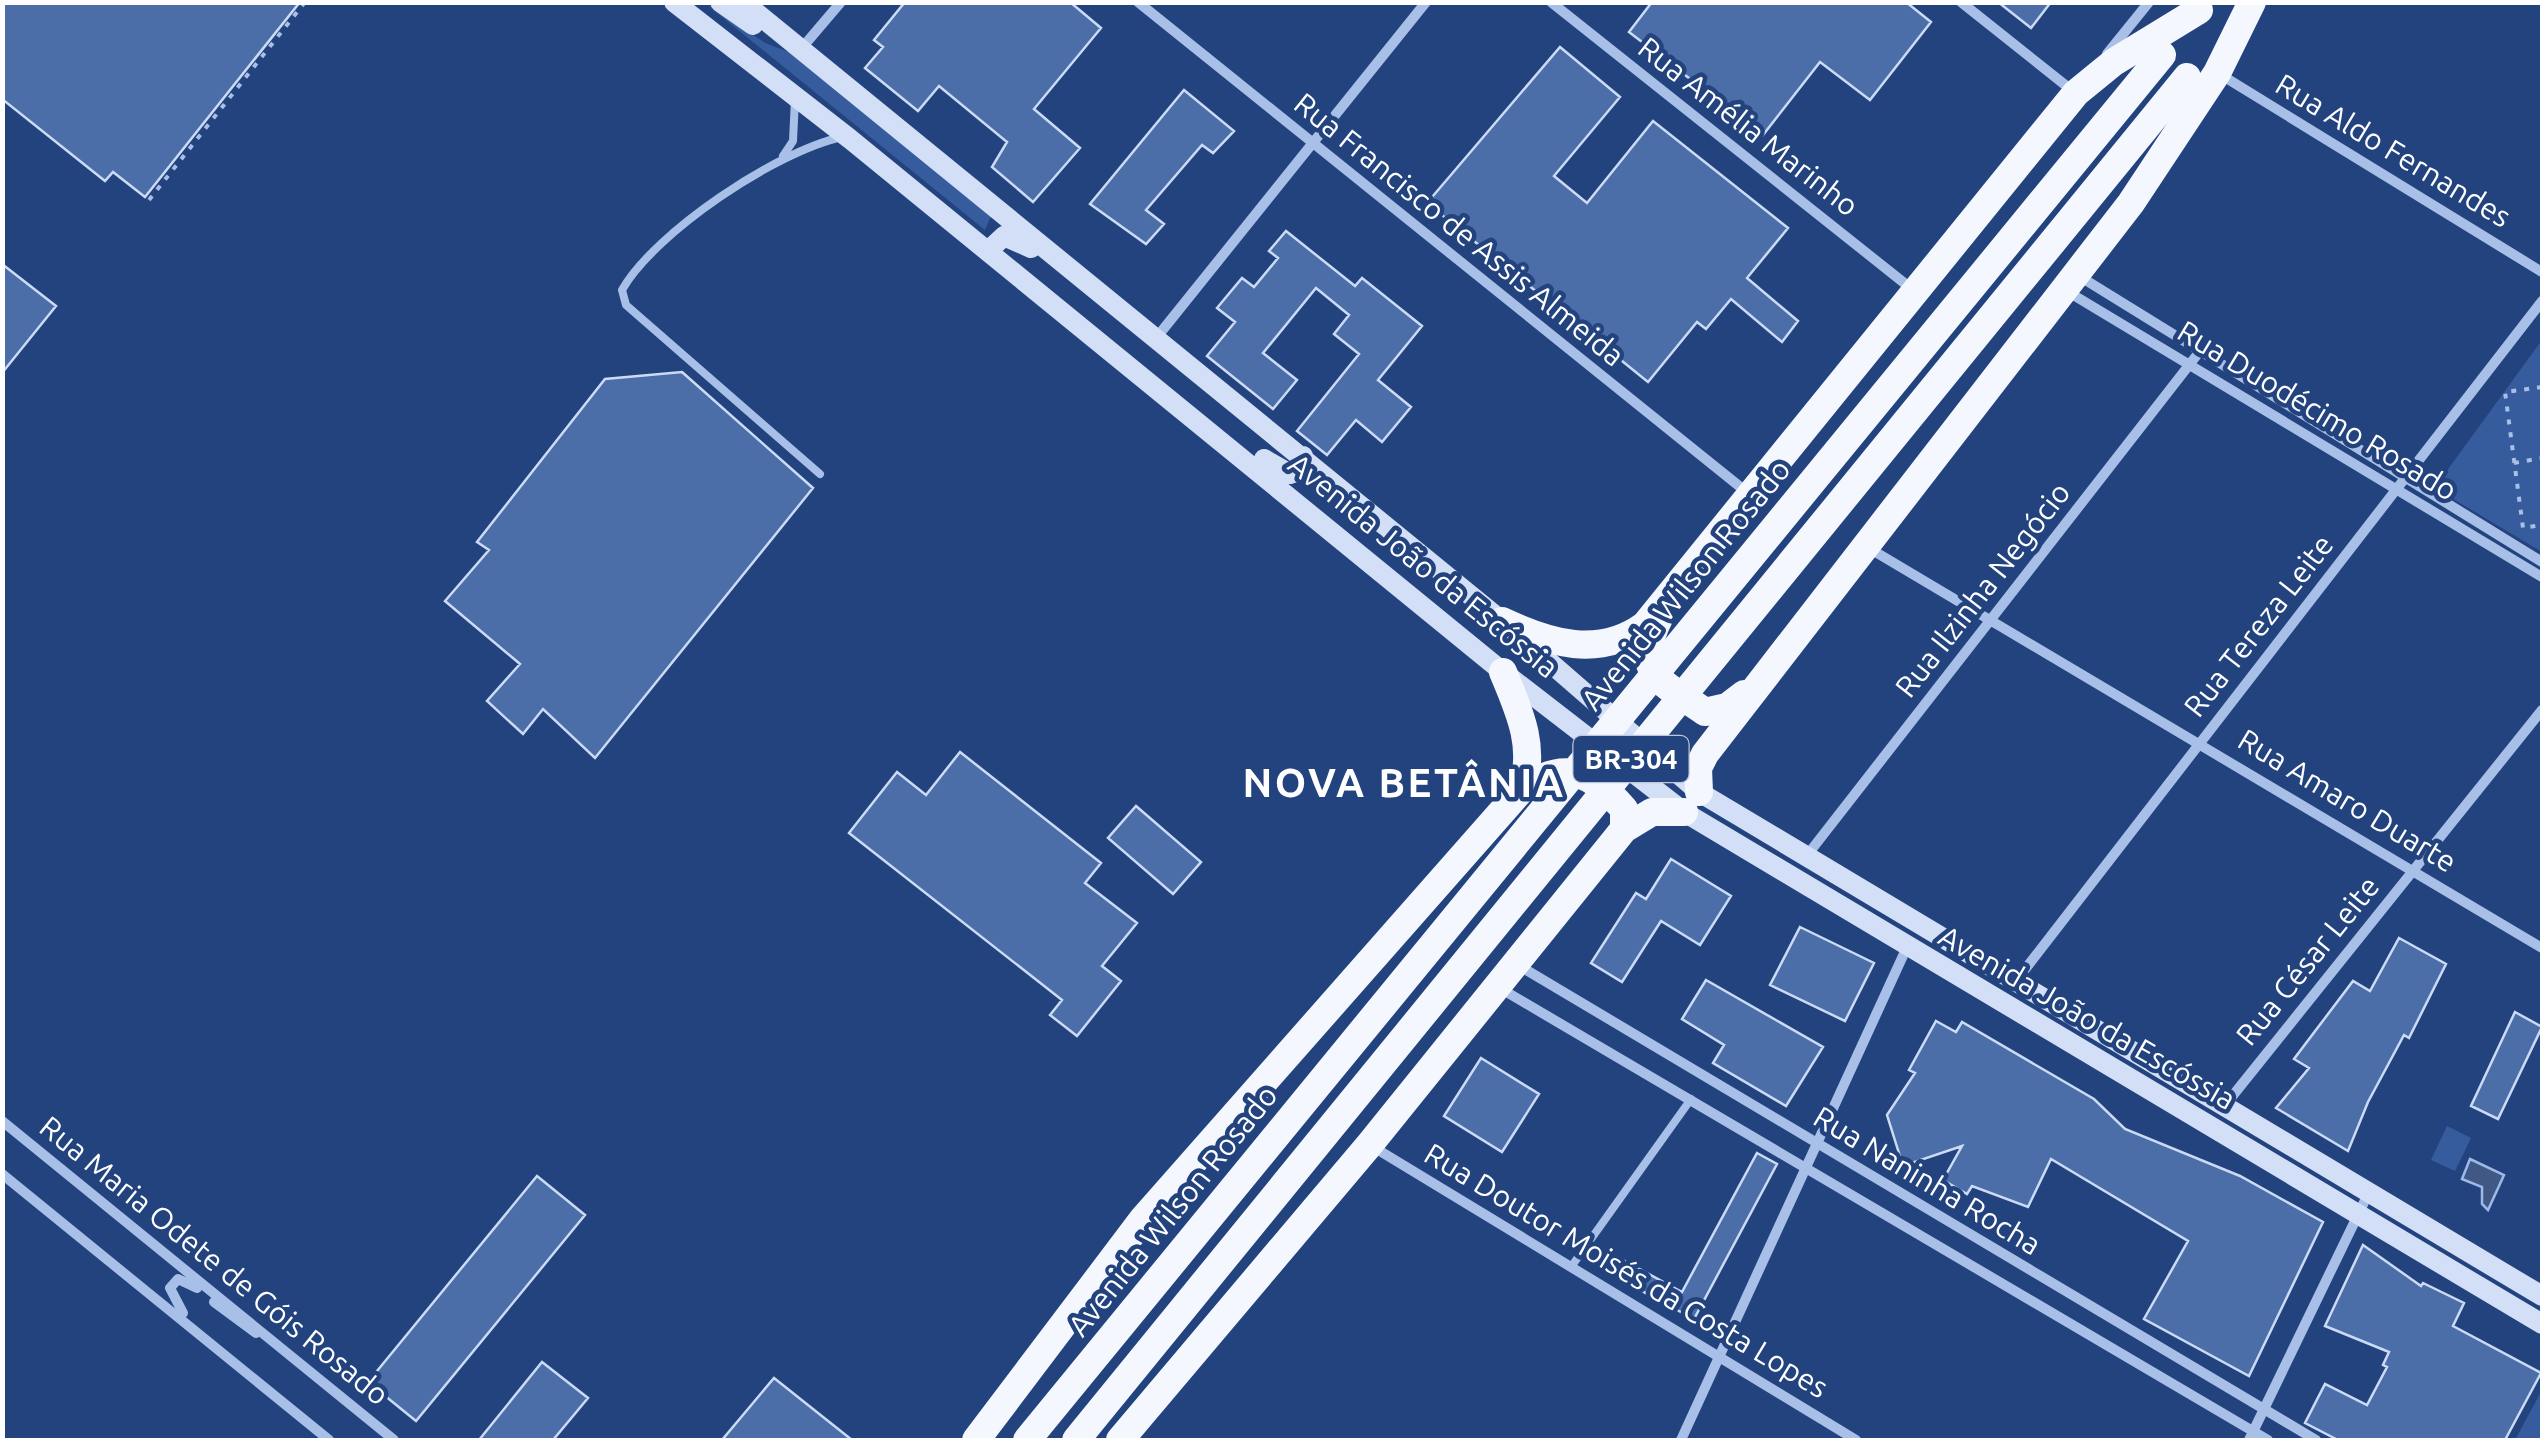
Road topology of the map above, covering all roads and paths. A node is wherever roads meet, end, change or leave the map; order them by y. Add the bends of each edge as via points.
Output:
1 (305, 2) edge
2 (720, 2) edge
3 (743, 2) edge
4 (841, 2) edge
5 (1138, 2) edge
6 (1426, 2) edge
7 (1551, 2) edge
8 (1961, 2) edge
9 (2148, 2) edge
10 (2251, 2) edge
11 (680, 4) edge
12 (2202, 6) edge
13 (775, 28) junction
14 (801, 49) junction
15 (2217, 72) junction
16 (2076, 93) junction
17 (795, 99) junction
18 (846, 136) junction
19 (1312, 145) junction
20 (780, 160) junction
21 (148, 200) dead end
22 (988, 251) junction
23 (2542, 272) edge
24 (2070, 282) junction
25 (1914, 290) junction
26 (1104, 294) junction
27 (2542, 300) edge
28 (1157, 336) junction
29 (2200, 352) junction
30 (2192, 364) junction
31 (2542, 387) edge
32 (1170, 399) junction
33 (1302, 456) junction
34 (2542, 458) edge
35 (2514, 463) junction
36 (820, 474) dead end
37 (2405, 478) junction
38 (2397, 488) junction
39 (1750, 496) junction
40 (2542, 525) edge
41 (1866, 546) junction
42 (2542, 562) edge
43 (2542, 577) edge
44 (1672, 593) junction
45 (1992, 619) junction
46 (1502, 621) junction
47 (1503, 672) junction
48 (1766, 677) junction
49 (2542, 710) edge
50 (2200, 742) junction
51 (1521, 790) junction
52 (1691, 802) junction
53 (1624, 829) junction
54 (1804, 859) junction
55 (2413, 871) junction
56 (1907, 947) junction
57 (2542, 948) edge
58 (1514, 962) junction
59 (2015, 982) junction
60 (1497, 986) junction
61 (1691, 1099) junction
62 (2226, 1104) junction
63 (2, 1121) edge
64 (1370, 1144) junction
65 (1816, 1145) junction
66 (1807, 1166) junction
67 (2, 1174) edge
68 (2364, 1202) junction
69 (1571, 1267) junction
70 (2542, 1296) edge
71 (2542, 1324) edge
72 (199, 1330) junction
73 (271, 1340) junction
74 (1720, 1357) junction
75 (2264, 1410) junction
76 (2251, 1436) edge
77 (329, 1440) edge
78 (394, 1440) edge
79 (976, 1440) edge
80 (1027, 1440) edge
81 (1076, 1440) edge
82 (1120, 1440) edge
83 (1681, 1440) edge
84 (1856, 1440) edge
85 (2268, 1440) edge
86 (2316, 1440) edge

1 - 21 path
2 - 13 main road via 748,22
3 - 13 main road, Avenida João da Escóssia
4 - 14 street
5 - 19 street, Rua Francisco de Assis Almeida
6 - 19 street
7 - 25 street, Rua Amélia Marinho
8 - 16 street
9 - 16 street
10 - 15 highway
10 - 81 highway, BR-304, bridge
11 - 17 main road, Avenida João da Escóssia
12 - 16 highway
12 - 80 highway, Avenida Wilson Rosado / BR-304, bridge
13 - 14 main road, Avenida João da Escóssia
14 - 26 main road, Avenida João da Escóssia
15 - 23 street, Rua Aldo Fernandes
15 - 24 highway via 2132,203
16 - 25 highway
17 - 18 main road, Avenida João da Escóssia
17 - 20 lane via 793,141
18 - 20 lane
18 - 22 main road, Avenida João da Escóssia
19 - 28 street
19 - 39 street, Rua Francisco de Assis Almeida
20 - 36 lane via 692,216 624,286 622,296
22 - 26 main road via 996,239 1013,237
22 - 32 main road, Avenida João da Escóssia
24 - 29 street, Rua Duodécimo Rosado
24 - 30 street, Rua Duodécimo Rosado
24 - 41 highway
25 - 39 highway
26 - 28 main road, Avenida João da Escóssia
27 - 37 street, Rua Tereza Leite
28 - 33 main road, Avenida João da Escóssia
29 - 30 street, Rua Ilzinha Negócio
29 - 37 street, Rua Duodécimo Rosado
30 - 38 street, Rua Duodécimo Rosado
30 - 45 street, Rua Ilzinha Negócio
31 - 35 path via 2505,392
32 - 33 main road via 1216,419 1284,474 1296,472
32 - 47 main road, Avenida João da Escóssia
33 - 46 main road, Avenida João da Escóssia
34 - 35 path
35 - 40 path via 2523,528
37 - 38 street, Rua Tereza Leite
37 - 42 street, Rua Duodécimo Rosado
38 - 43 street, Rua Duodécimo Rosado
38 - 50 street, Rua Tereza Leite
39 - 44 highway
41 - 45 street, Rua Amaro Duarte
41 - 48 highway
44 - 46 highway via 1630,637 1595,646 1548,642
44 - 48 highway via 1646,652 1660,680 1705,712 1715,712
45 - 50 street, Rua Amaro Duarte
45 - 54 street, Rua Ilzinha Negócio
46 - 52 main road, Avenida João da Escóssia
47 - 51 highway via 1526,734
47 - 52 main road, Avenida João da Escóssia
48 - 52 highway via 1705,754
49 - 55 street, Rua César Leite
50 - 55 street, Rua Amaro Duarte
50 - 59 street, Rua Tereza Leite
51 - 53 highway via 1554,772 1580,774 1604,787 1624,810
51 - 79 highway via 1143,1220
52 - 53 highway via 1652,812
52 - 54 main road, Avenida João da Escóssia
52 - 56 main road, Avenida João da Escóssia
53 - 58 highway
54 - 59 main road, Avenida João da Escóssia
55 - 57 street, Rua Amaro Duarte
55 - 62 street, Rua César Leite
56 - 65 street
56 - 68 main road, Avenida João da Escóssia
58 - 60 highway
58 - 65 street, Rua Naninha Rocha
59 - 62 main road, Avenida João da Escóssia
60 - 61 street, Rua Naninha Rocha
60 - 64 highway
61 - 66 street, Rua Naninha Rocha
61 - 69 lane
62 - 68 main road, Avenida João da Escóssia
63 - 73 street, Rua Maria Odete de Góis Rosado
64 - 69 street, Rua Doutor Moisés da Costa Lopes
64 - 82 highway
65 - 66 street
65 - 75 street, Rua Naninha Rocha
66 - 74 street
66 - 76 street, Rua Naninha Rocha
67 - 72 street
68 - 70 main road, Avenida João da Escóssia
68 - 71 main road, Avenida João da Escóssia
68 - 75 street
69 - 74 street, Rua Doutor Moisés da Costa Lopes
72 - 73 street via 170,1294 178,1280
72 - 77 street
73 - 78 street, Rua Maria Odete de Góis Rosado
74 - 83 street
74 - 84 street, Rua Doutor Moisés da Costa Lopes
75 - 76 street
75 - 86 street, Rua Naninha Rocha
76 - 85 street, Rua Naninha Rocha

